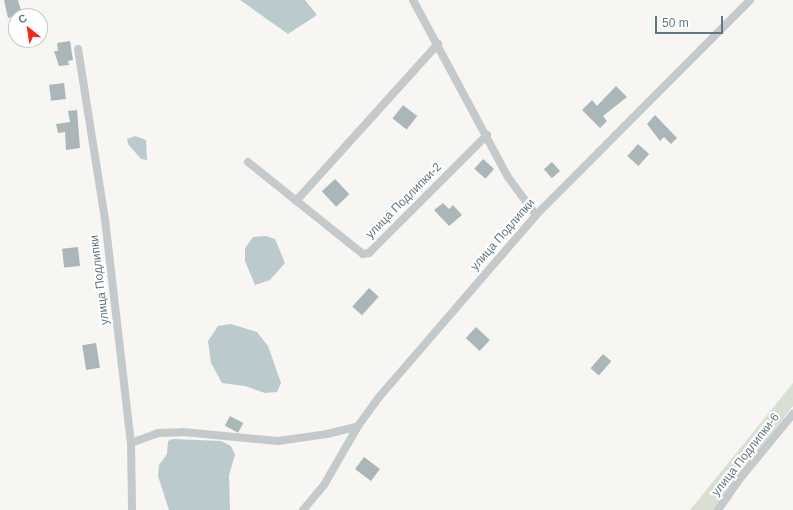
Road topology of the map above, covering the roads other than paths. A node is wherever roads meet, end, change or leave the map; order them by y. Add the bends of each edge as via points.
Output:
1 (413, 0) edge
2 (750, 0) edge
3 (438, 44) junction
4 (78, 49) dead end
5 (487, 135) junction
6 (248, 162) dead end
7 (296, 201) junction
8 (536, 215) junction
9 (793, 414) edge
10 (358, 426) junction
11 (131, 443) junction
12 (132, 510) edge
13 (303, 510) edge
14 (718, 510) edge

1 - 3 street
2 - 8 street, улица Подлипки
3 - 5 street
3 - 7 street
4 - 11 street, улица Подлипки via 105,219
5 - 7 street, улица Подлипки-2 via 369,253 363,254
5 - 8 street via 508,178
6 - 7 street, улица Подлипки-2
8 - 10 street, улица Подлипки via 380,396
9 - 14 street, улица Подлипки-6 via 738,481
10 - 11 street via 327,434 278,441 182,432 158,434
10 - 13 street, улица Подлипки via 324,485
11 - 12 street, улица Подлипки

